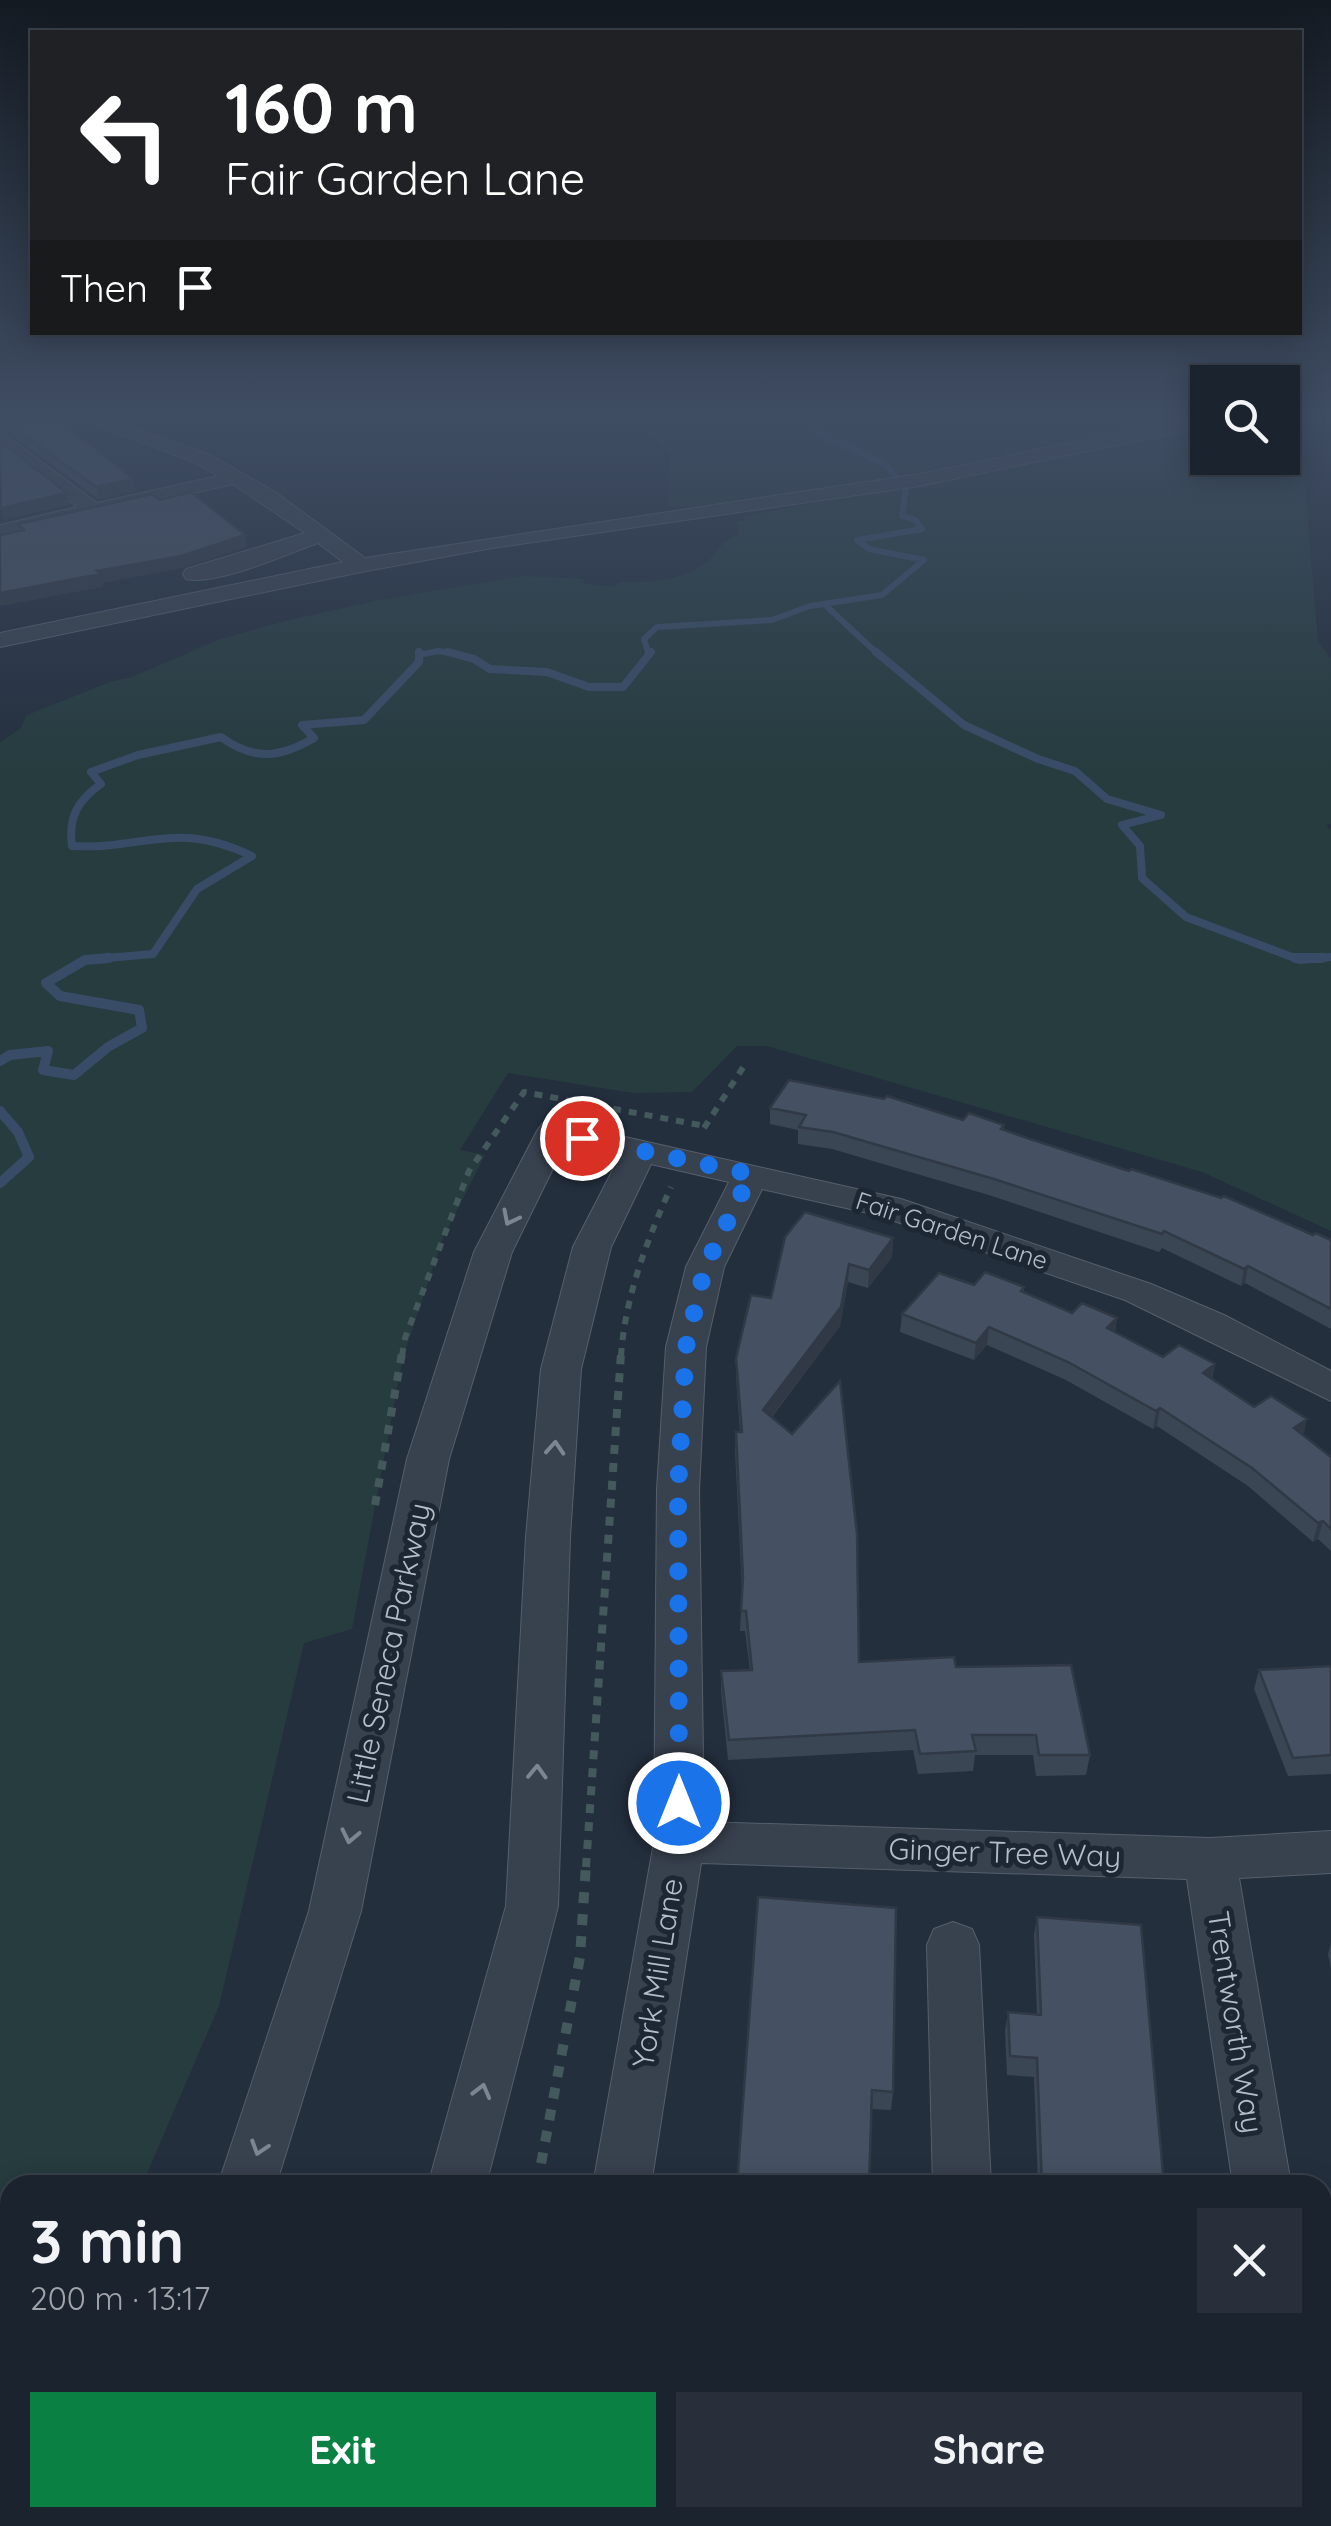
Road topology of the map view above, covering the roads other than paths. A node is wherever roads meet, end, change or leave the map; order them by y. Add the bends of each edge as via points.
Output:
1 (542, 535) edge
2 (320, 536) joint
3 (361, 565) junction
4 (168, 580) edge
5 (0, 640) edge
6 (61, 649) dead end
7 (14, 662) dead end
8 (554, 1131) joint
9 (661, 1156) junction
10 (751, 1174) junction
11 (1331, 1388) edge
12 (679, 1842) junction
13 (1331, 1852) edge
14 (1210, 1859) junction
15 (953, 1946) dead end
16 (250, 2175) edge
17 (460, 2175) edge
18 (624, 2175) edge
19 (962, 2175) edge
20 (1260, 2175) edge

1 - 3 street
2 - 3 street
2 - 4 street
3 - 5 street
6 - 7 street
8 - 9 street, Fair Garden Lane
8 -> 16 street, Little Seneca Parkway via 493,1252 428,1459 335,1911
9 - 10 street, Fair Garden Lane
17 -> 9 street via 532,1906 561,1369 592,1247
10 - 11 street, Fair Garden Lane via 888,1207 1138,1292
10 - 12 street, York Mill Lane via 705,1267 686,1347 678,1490
12 - 14 street, Ginger Tree Way
12 - 18 street, York Mill Lane
13 - 14 street, Ginger Tree Way
14 - 20 street, Trentworth Way
15 - 19 street

